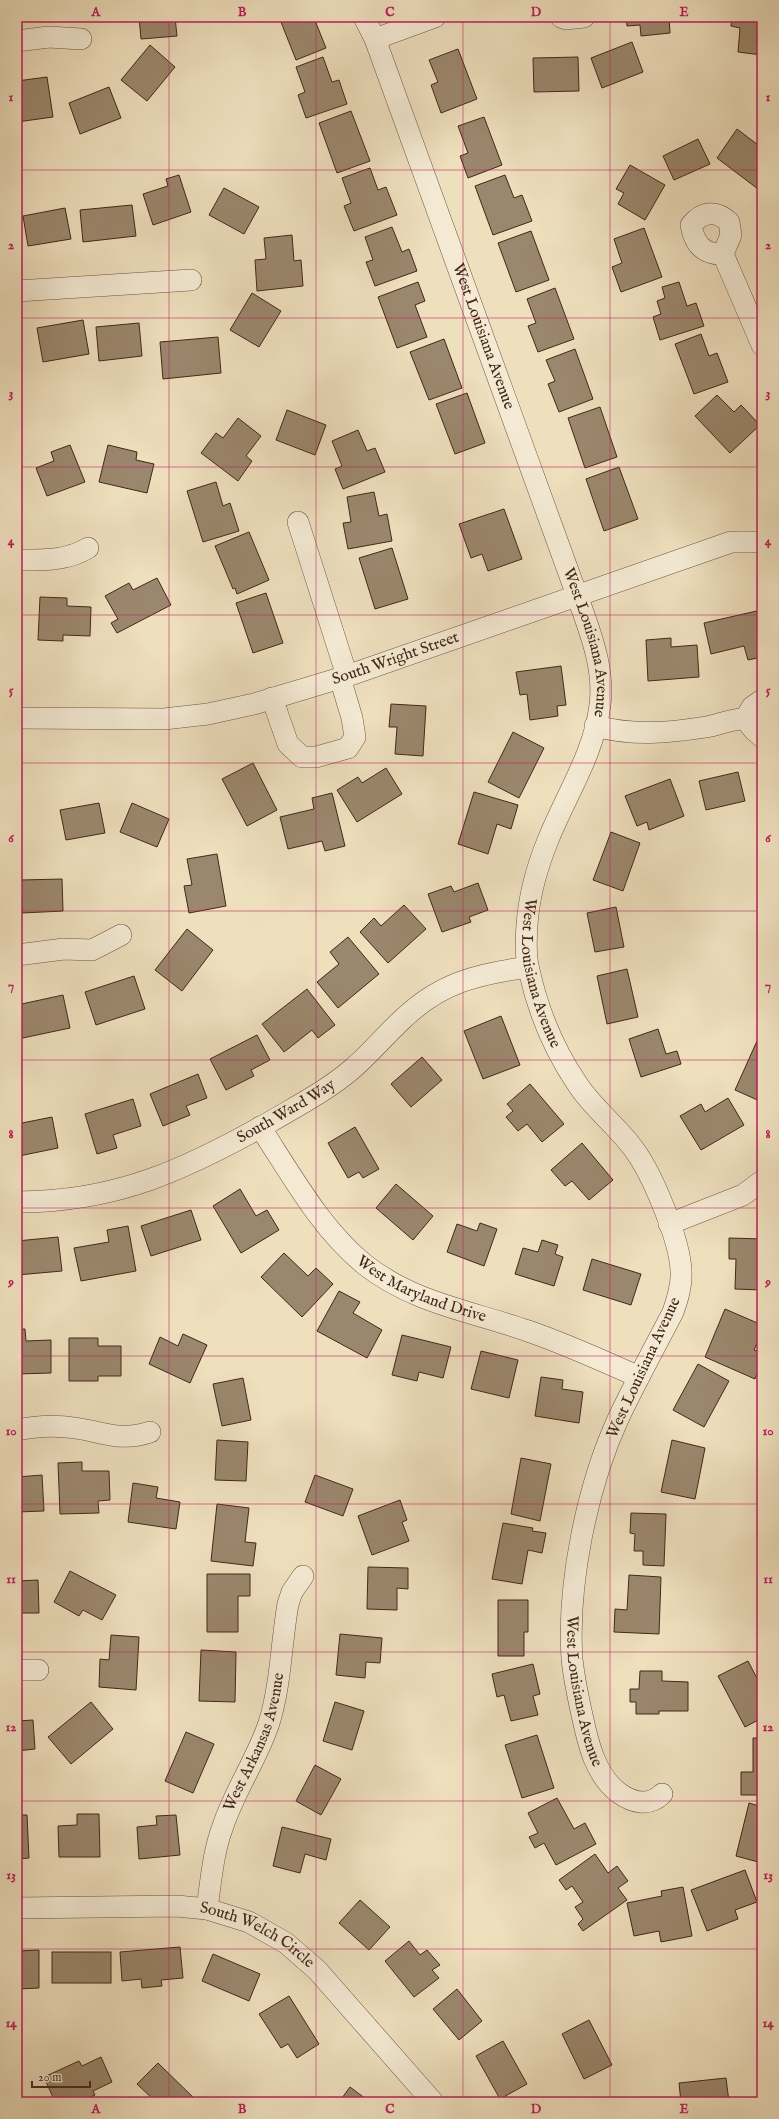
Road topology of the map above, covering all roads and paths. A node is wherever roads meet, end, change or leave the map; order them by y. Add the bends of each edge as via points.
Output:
1 (364, 17) edge
2 (435, 17) edge
3 (562, 17) edge
4 (584, 17) edge
5 (81, 39) dead end
6 (375, 39) junction
7 (17, 41) edge
8 (723, 254) dead end
9 (191, 280) dead end
10 (17, 291) edge
11 (762, 345) edge
12 (298, 522) dead end
13 (762, 542) edge
14 (88, 548) dead end
15 (17, 560) edge
16 (577, 596) junction
17 (344, 677) junction
18 (272, 698) junction
19 (762, 700) edge
20 (17, 718) edge
21 (745, 719) junction
22 (596, 726) junction
23 (762, 737) edge
24 (121, 935) dead end
25 (17, 955) edge
26 (528, 967) junction
27 (260, 1127) junction
28 (762, 1181) edge
29 (17, 1202) edge
30 (669, 1224) junction
31 (640, 1377) junction
32 (17, 1430) edge
33 (150, 1432) dead end
34 (303, 1576) dead end
35 (17, 1670) edge
36 (38, 1670) dead end
37 (662, 1794) dead end
38 (17, 1908) edge
39 (207, 1909) junction
40 (433, 2102) edge

1 - 6 street, West Louisiana Avenue
2 - 6 street
3 - 4 street
5 - 7 street via 49,37
6 - 16 street, West Louisiana Avenue
8 - 11 street
9 - 10 street
12 - 17 street
13 - 16 street, South Wright Street via 731,542
14 - 15 street via 77,555 62,558
16 - 17 street, South Wright Street
16 - 22 street, West Louisiana Avenue via 594,643 600,670 600,704
17 - 18 street, South Wright Street
17 - 18 street via 355,737 348,748 316,757 302,757 288,744
18 - 20 street, South Wright Street via 208,714 164,719
19 - 21 street via 752,707
21 - 22 street via 665,733 626,732
21 - 23 street
22 - 26 street, West Louisiana Avenue via 584,762 548,838 538,868 528,917
24 - 25 street via 92,950 64,949
26 - 27 street, South Ward Way via 480,974 441,990 405,1016 351,1070 309,1099
26 - 30 street, West Louisiana Avenue via 544,1022 563,1062 590,1101 625,1137 643,1162
27 - 29 street, South Ward Way via 185,1166 133,1186 62,1201
27 - 31 street, West Maryland Drive via 322,1219 363,1263 384,1278 435,1303 527,1330
28 - 30 street via 743,1195
30 - 31 street, West Louisiana Avenue via 681,1268 679,1295
31 - 37 street, West Louisiana Avenue via 611,1438 586,1518 575,1586 572,1659 591,1748 603,1777 612,1787 634,1802 647,1803 656,1800
32 - 33 street via 36,1427 75,1428 124,1438 134,1438
34 - 39 street, West Arkansas Avenue via 292,1592 288,1604 278,1682 269,1722 222,1826 212,1870
35 - 36 street
38 - 39 street, South Welch Circle via 177,1906
39 - 40 street, South Welch Circle via 249,1922 286,1943 317,1970

